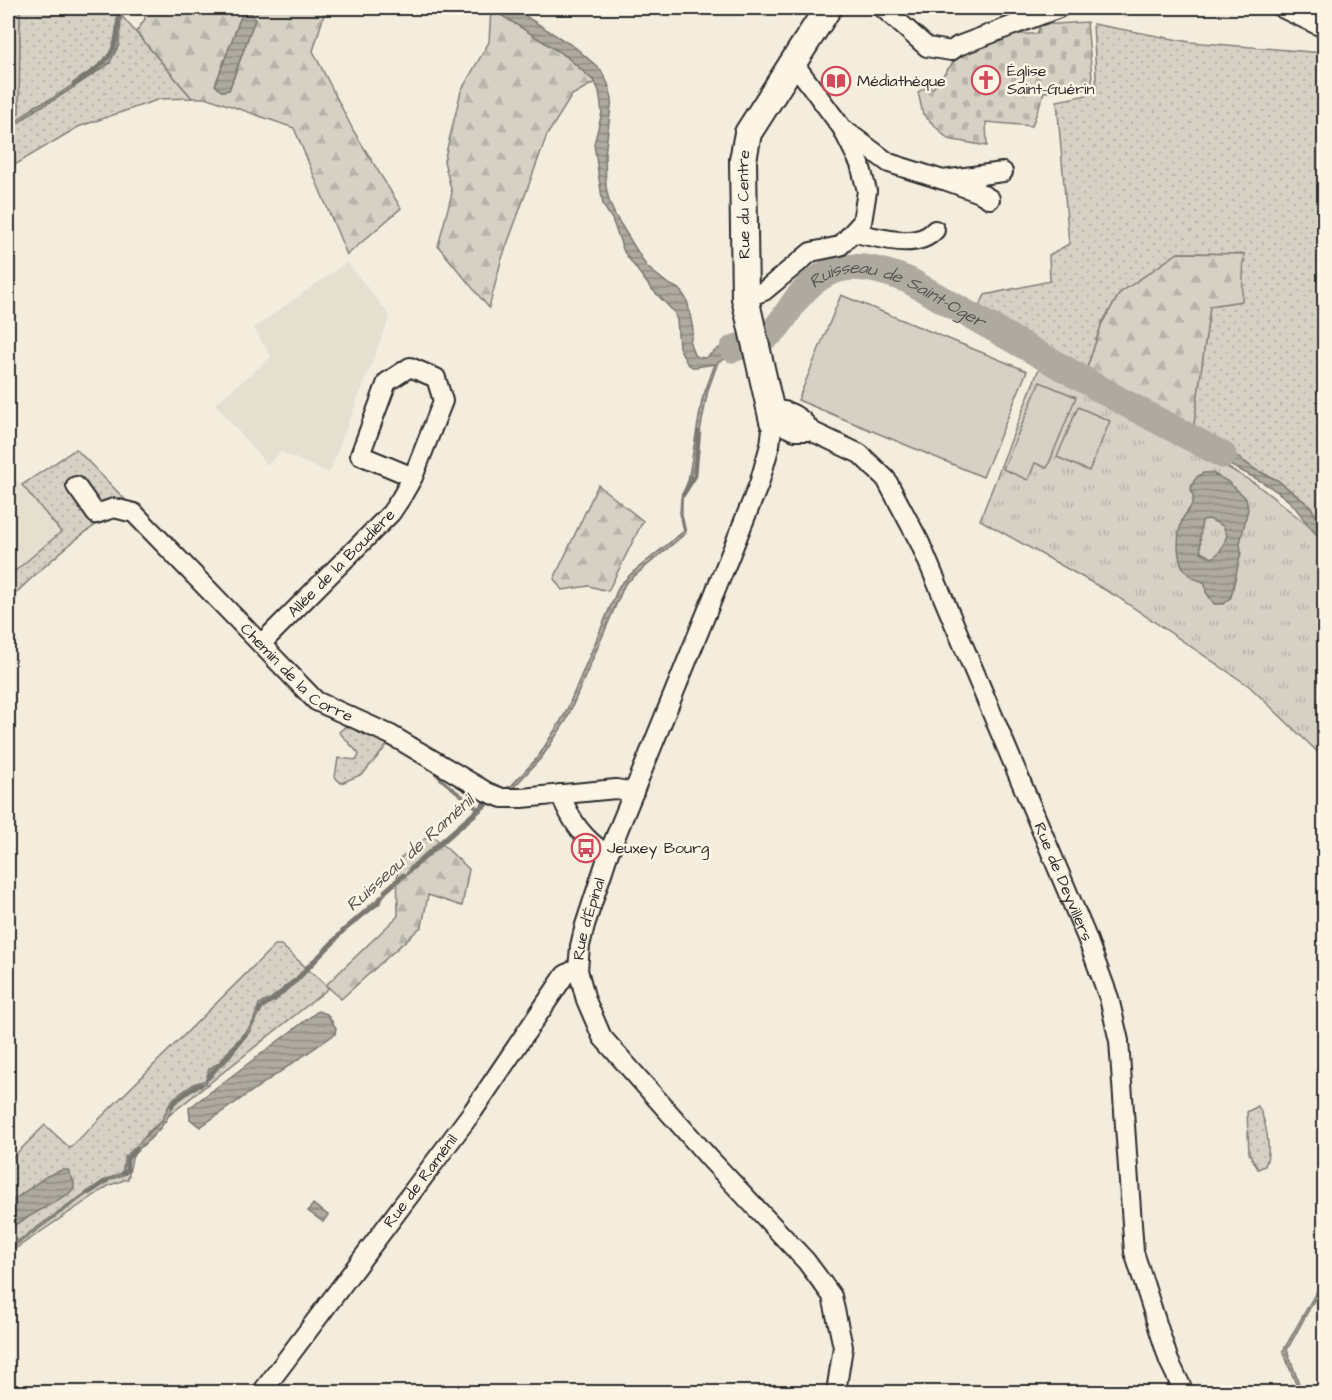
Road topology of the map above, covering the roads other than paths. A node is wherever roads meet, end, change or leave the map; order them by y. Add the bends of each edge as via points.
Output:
1 (883, 8) edge
2 (1059, 8) edge
3 (1282, 8) edge
4 (822, 10) edge
5 (1322, 27) dead end
6 (793, 62) junction
7 (842, 128) junction
8 (1003, 172) dead end
9 (943, 180) junction
10 (990, 199) dead end
11 (935, 230) dead end
12 (854, 233) junction
13 (745, 298) junction
14 (772, 415) junction
15 (413, 477) junction
16 (76, 486) dead end
17 (261, 644) junction
18 (634, 792) junction
19 (560, 794) junction
20 (608, 855) junction
21 (578, 970) junction
22 (262, 1392) edge
23 (836, 1392) edge
24 (1184, 1392) edge

1 - 2 street via 927,47 951,51
3 - 5 street
4 - 6 street, Rue du Centre
6 - 7 street
6 - 13 street, Rue du Centre via 748,133 742,194
7 - 9 street via 889,163
7 - 12 street via 860,164 867,191 862,222
8 - 9 street
9 - 10 street
11 - 12 street via 927,238 905,241
12 - 13 street via 840,246 811,252 765,291
13 - 14 street, Rue du Centre
14 - 18 street, Rue d’Épinal via 770,445 759,484
14 - 24 street, Rue de Deyvillers via 783,410 791,412 811,431 860,454 886,479 920,543 1087,938 1109,998 1119,1041 1134,1252 1169,1361
15 - 15 street, Allée de la Boudière via 443,401 436,378 410,367 387,382 360,454
15 - 17 street, Allée de la Boudière via 391,513
16 - 17 street, Chemin de la Corre via 96,514 114,508 134,513
17 - 19 street, Chemin de la Corre via 316,701 391,735 494,795 522,798
18 - 19 street, Chemin de la Corre via 616,789
18 - 20 street, Rue d’Épinal
19 - 20 street via 571,820
20 - 21 street, Rue d’Épinal via 585,925
21 - 22 street, Rue de Raménil via 565,975 473,1111
21 - 23 street, Rue d’Épinal via 602,1037 806,1261 832,1296 843,1347

